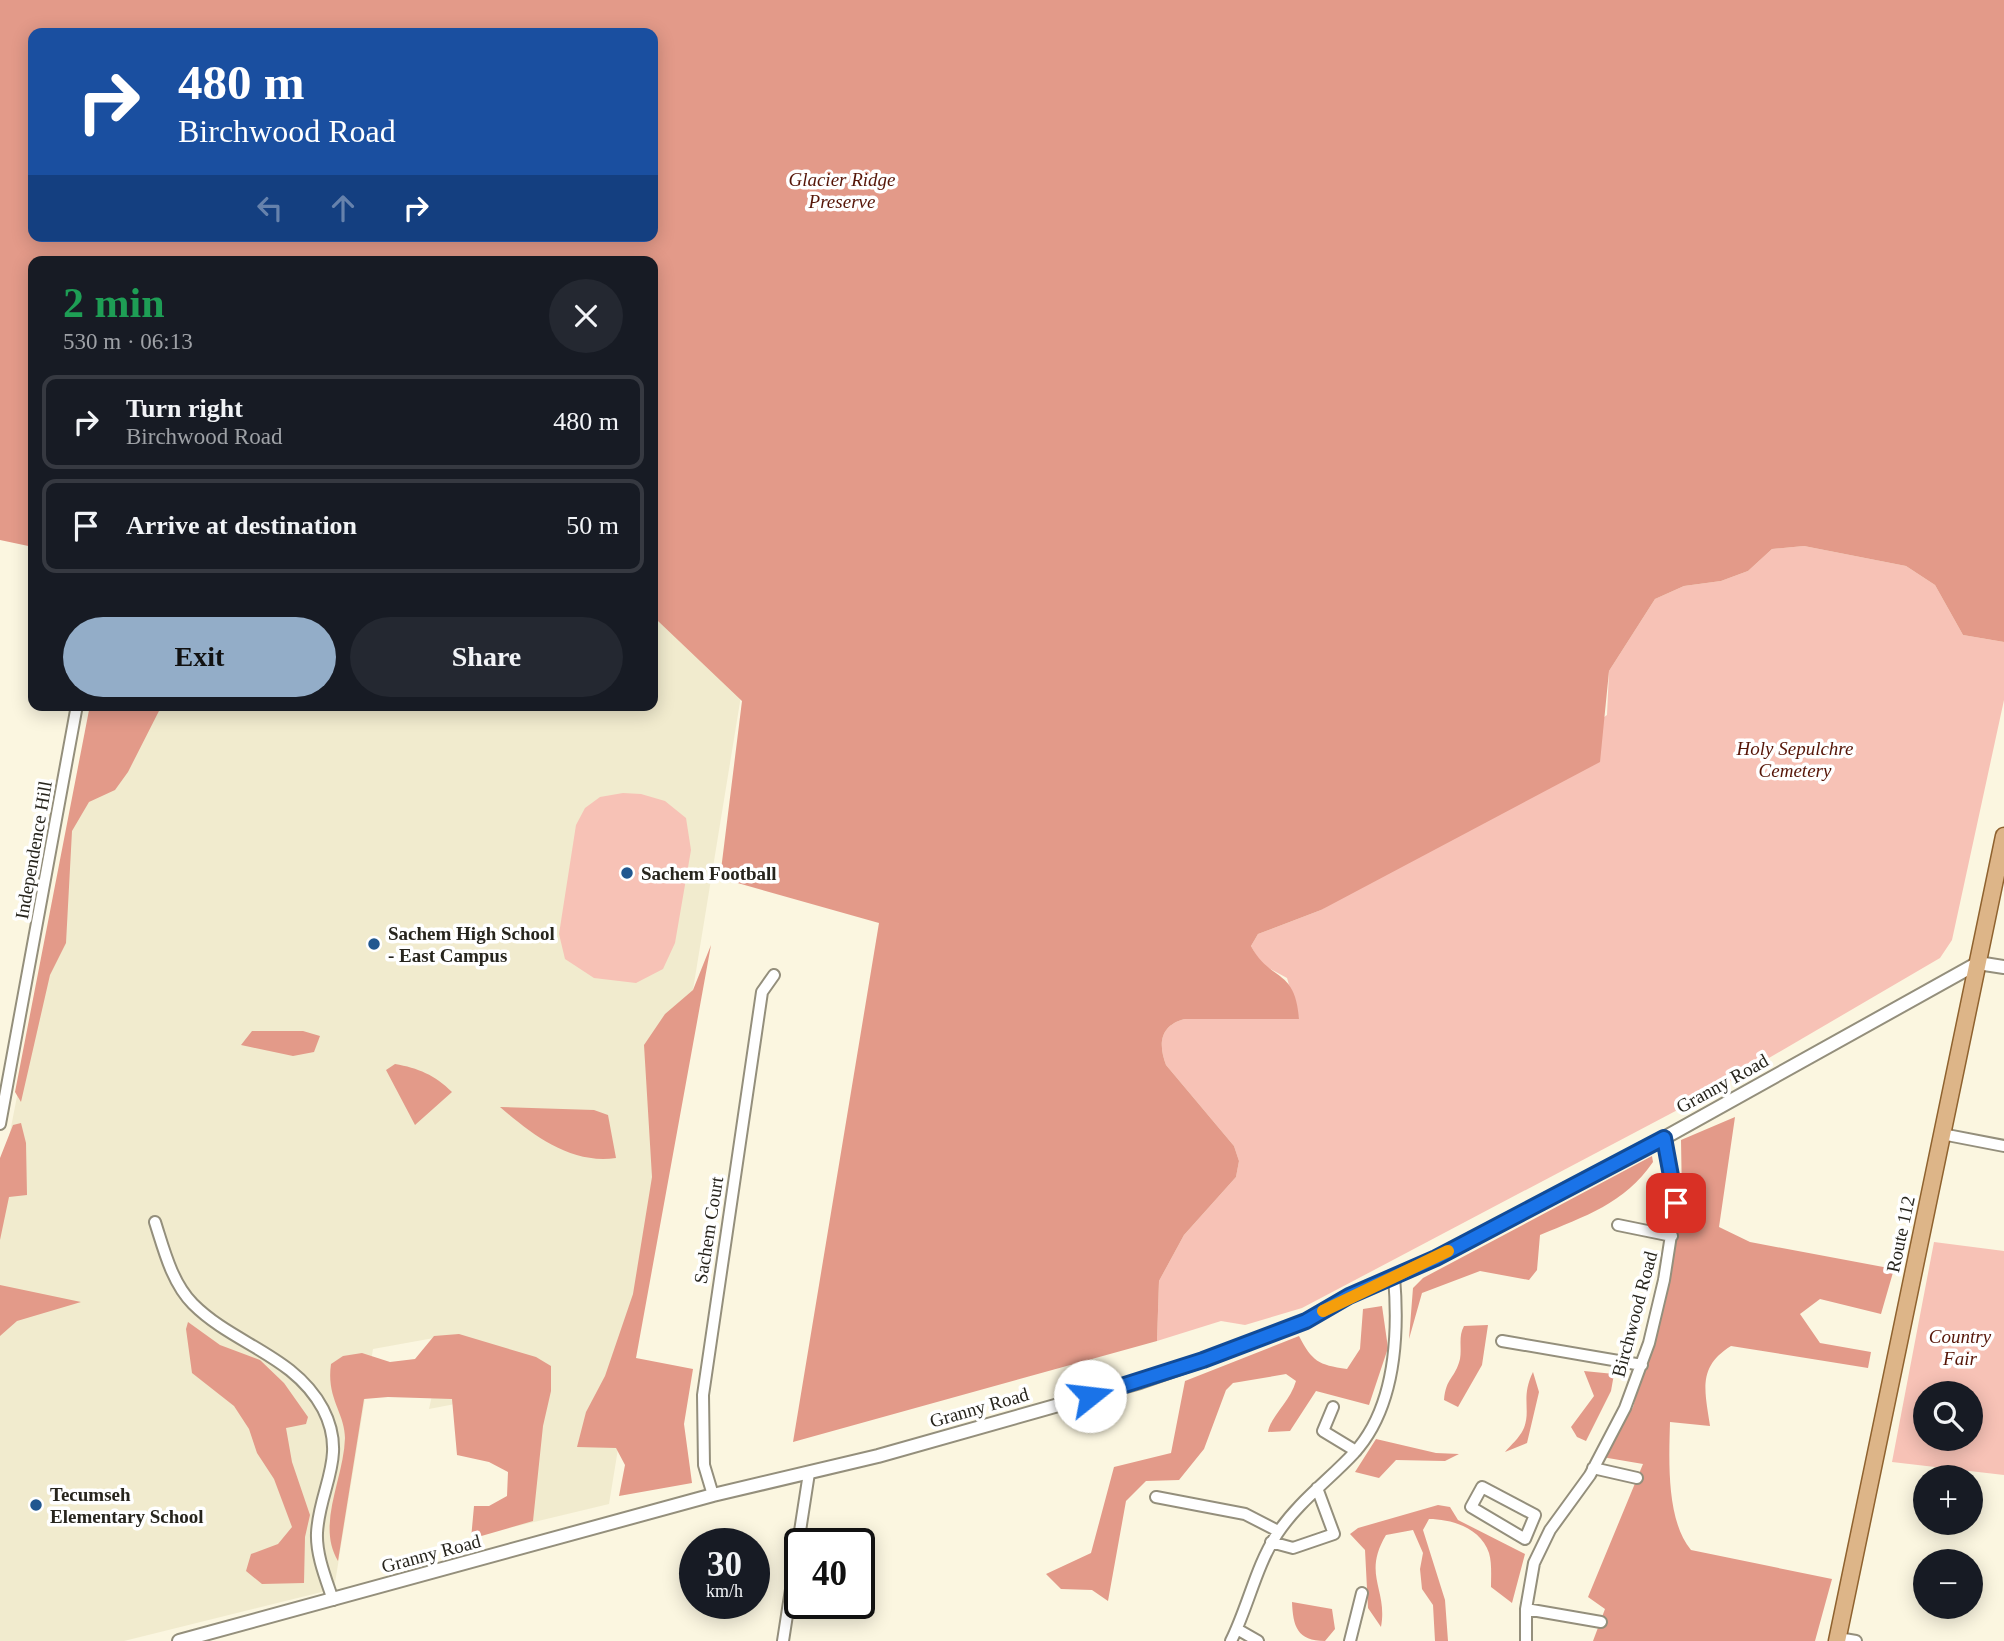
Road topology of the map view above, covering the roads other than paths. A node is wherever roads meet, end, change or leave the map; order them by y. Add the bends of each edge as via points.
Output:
1 (76, 711) edge
2 (2004, 836) edge
3 (1978, 963) junction
4 (2004, 967) edge
5 (774, 975) dead end
6 (0, 1124) edge
7 (1942, 1134) junction
8 (1664, 1138) junction
9 (2004, 1146) edge
10 (155, 1223) dead end
11 (1618, 1225) dead end
12 (1672, 1236) junction
13 (1394, 1276) junction
14 (1502, 1340) dead end
15 (1642, 1365) junction
16 (1333, 1407) dead end
17 (1356, 1451) junction
18 (1593, 1468) junction
19 (808, 1472) junction
20 (1637, 1478) dead end
21 (1317, 1488) junction
22 (713, 1495) junction
23 (1156, 1497) dead end
24 (1278, 1531) junction
25 (1525, 1539) junction
26 (1272, 1542) junction
27 (1540, 1549) junction
28 (1362, 1593) dead end
29 (333, 1600) junction
30 (1526, 1609) junction
31 (1601, 1622) dead end
32 (1237, 1629) junction
33 (1838, 1640) edge
34 (179, 1641) edge
35 (783, 1641) edge
36 (1231, 1641) edge
37 (1258, 1641) edge
38 (1351, 1641) edge
39 (1526, 1641) edge
40 (1856, 1641) edge

1 - 6 street, Independence Hill
2 - 3 main road, Route 112
3 - 4 street
3 - 7 main road, Route 112
3 - 8 street, Granny Road
5 - 22 street, Sachem Court via 762,992 712,1323 702,1433 704,1465
7 - 9 street
7 - 33 main road, Route 112
8 - 12 street, Birchwood Road via 1676,1203
8 - 13 street, Granny Road
10 - 29 street via 169,1266 191,1302 226,1331 277,1358 305,1381 324,1411 334,1451 317,1532
11 - 12 street
12 - 15 street, Birchwood Road
13 - 17 street via 1398,1325 1393,1366 1380,1409
13 - 19 street, Granny Road via 1306,1321 1152,1377
14 - 15 street
15 - 18 street, Birchwood Road
16 - 17 street via 1323,1432
17 - 21 street
18 - 20 street
18 - 27 street, Birchwood Road
19 - 22 street, Granny Road
19 - 35 street
21 - 24 street
21 - 26 street via 1334,1534 1293,1548
22 - 29 street, Granny Road
23 - 24 street via 1245,1514
24 - 26 street
25 - 25 street via 1535,1515 1482,1487 1471,1507
25 - 27 street
26 - 32 street
27 - 30 street, Birchwood Road
28 - 38 street
29 - 34 street, Granny Road
30 - 31 street
30 - 39 street, Birchwood Road
32 - 36 street
32 - 37 street
33 - 40 street

